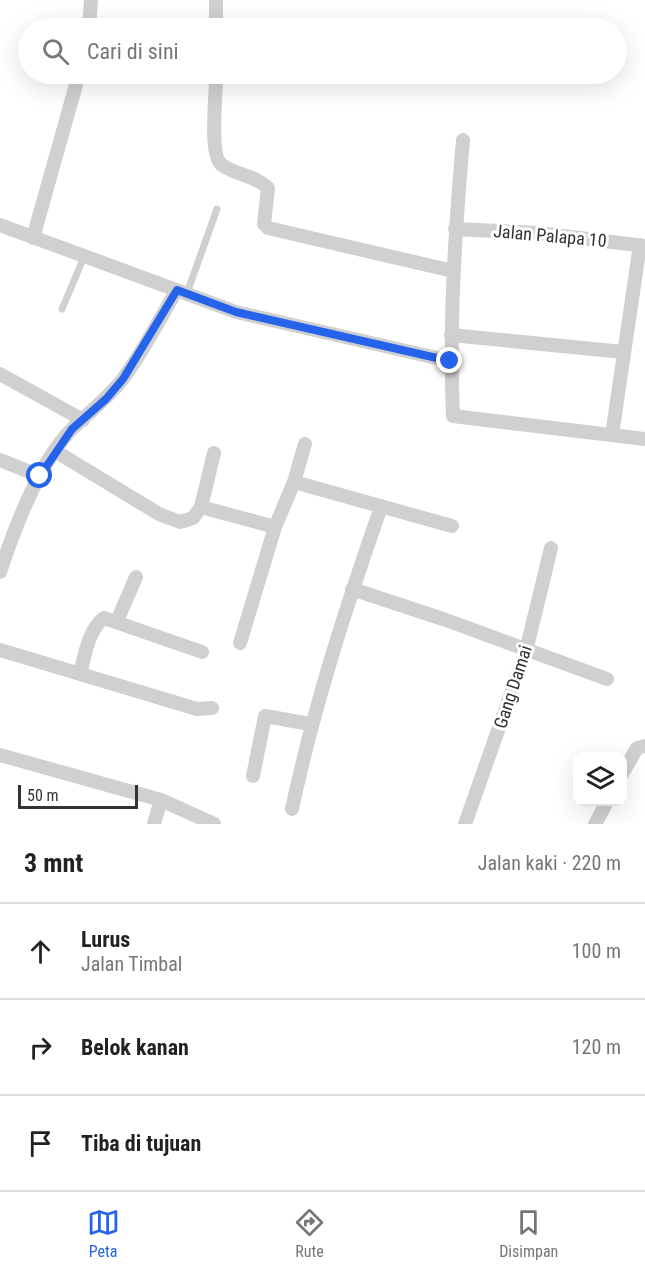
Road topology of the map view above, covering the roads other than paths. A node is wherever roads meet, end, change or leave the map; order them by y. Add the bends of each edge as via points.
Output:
1 (91, 0) edge
2 (216, 0) edge
3 (90, 18) edge
4 (216, 18) edge
5 (76, 84) edge
6 (216, 84) edge
7 (463, 140) dead end
8 (216, 209) dead end
9 (0, 225) edge
10 (455, 229) junction
11 (33, 238) junction
12 (643, 245) edge
13 (84, 257) junction
14 (453, 271) junction
15 (182, 292) junction
16 (62, 309) dead end
17 (451, 335) junction
18 (623, 352) junction
19 (450, 361) junction
20 (0, 374) edge
21 (83, 420) junction
22 (612, 435) junction
23 (645, 439) edge
24 (304, 444) dead end
25 (55, 451) junction
26 (214, 453) dead end
27 (0, 460) edge
28 (40, 476) junction
29 (294, 482) junction
30 (201, 507) junction
31 (381, 507) junction
32 (452, 526) dead end
33 (275, 527) junction
34 (551, 548) dead end
35 (2, 557) edge
36 (0, 572) edge
37 (136, 577) dead end
38 (352, 589) junction
39 (117, 621) junction
40 (240, 643) dead end
41 (0, 650) edge
42 (526, 651) junction
43 (202, 652) dead end
44 (80, 674) junction
45 (607, 679) dead end
46 (212, 708) dead end
47 (310, 724) junction
48 (645, 746) edge
49 (0, 755) edge
50 (627, 765) edge
51 (253, 776) dead end
52 (161, 800) junction
53 (604, 806) edge
54 (292, 809) dead end
55 (154, 824) edge
56 (214, 824) edge
57 (465, 824) edge
58 (595, 824) edge

1 - 3 street
2 - 4 street
5 - 11 street
6 - 14 street via 214,154 223,166 268,188 264,224 268,228
7 - 10 street
8 - 15 lane
9 - 11 street
10 - 12 street, Jalan Palapa 10 via 539,233
10 - 14 street
11 - 13 street
12 - 18 street
13 - 15 street
13 - 16 lane
14 - 17 street
15 - 19 street via 236,312
15 - 21 street via 123,379
17 - 18 street
17 - 19 street
18 - 22 street
19 - 22 street via 453,416
20 - 21 street
21 - 25 street
22 - 23 street
24 - 29 street
25 - 28 street
25 - 30 street via 172,521 193,518
26 - 30 street
27 - 28 street
28 - 35 street
29 - 31 street
29 - 33 street
30 - 33 street
31 - 32 street
31 - 38 street
33 - 40 street
34 - 42 street, Gang Damai
35 - 36 street
37 - 39 street
38 - 42 street
38 - 47 street
39 - 43 street
39 - 44 street via 104,618 97,624
41 - 44 street
42 - 45 street
42 - 57 street, Gang Damai
44 - 46 street via 197,709
47 - 51 street via 265,716
47 - 54 street
48 - 50 street via 637,748
49 - 52 street
52 - 55 street
52 - 56 street
53 - 58 street

